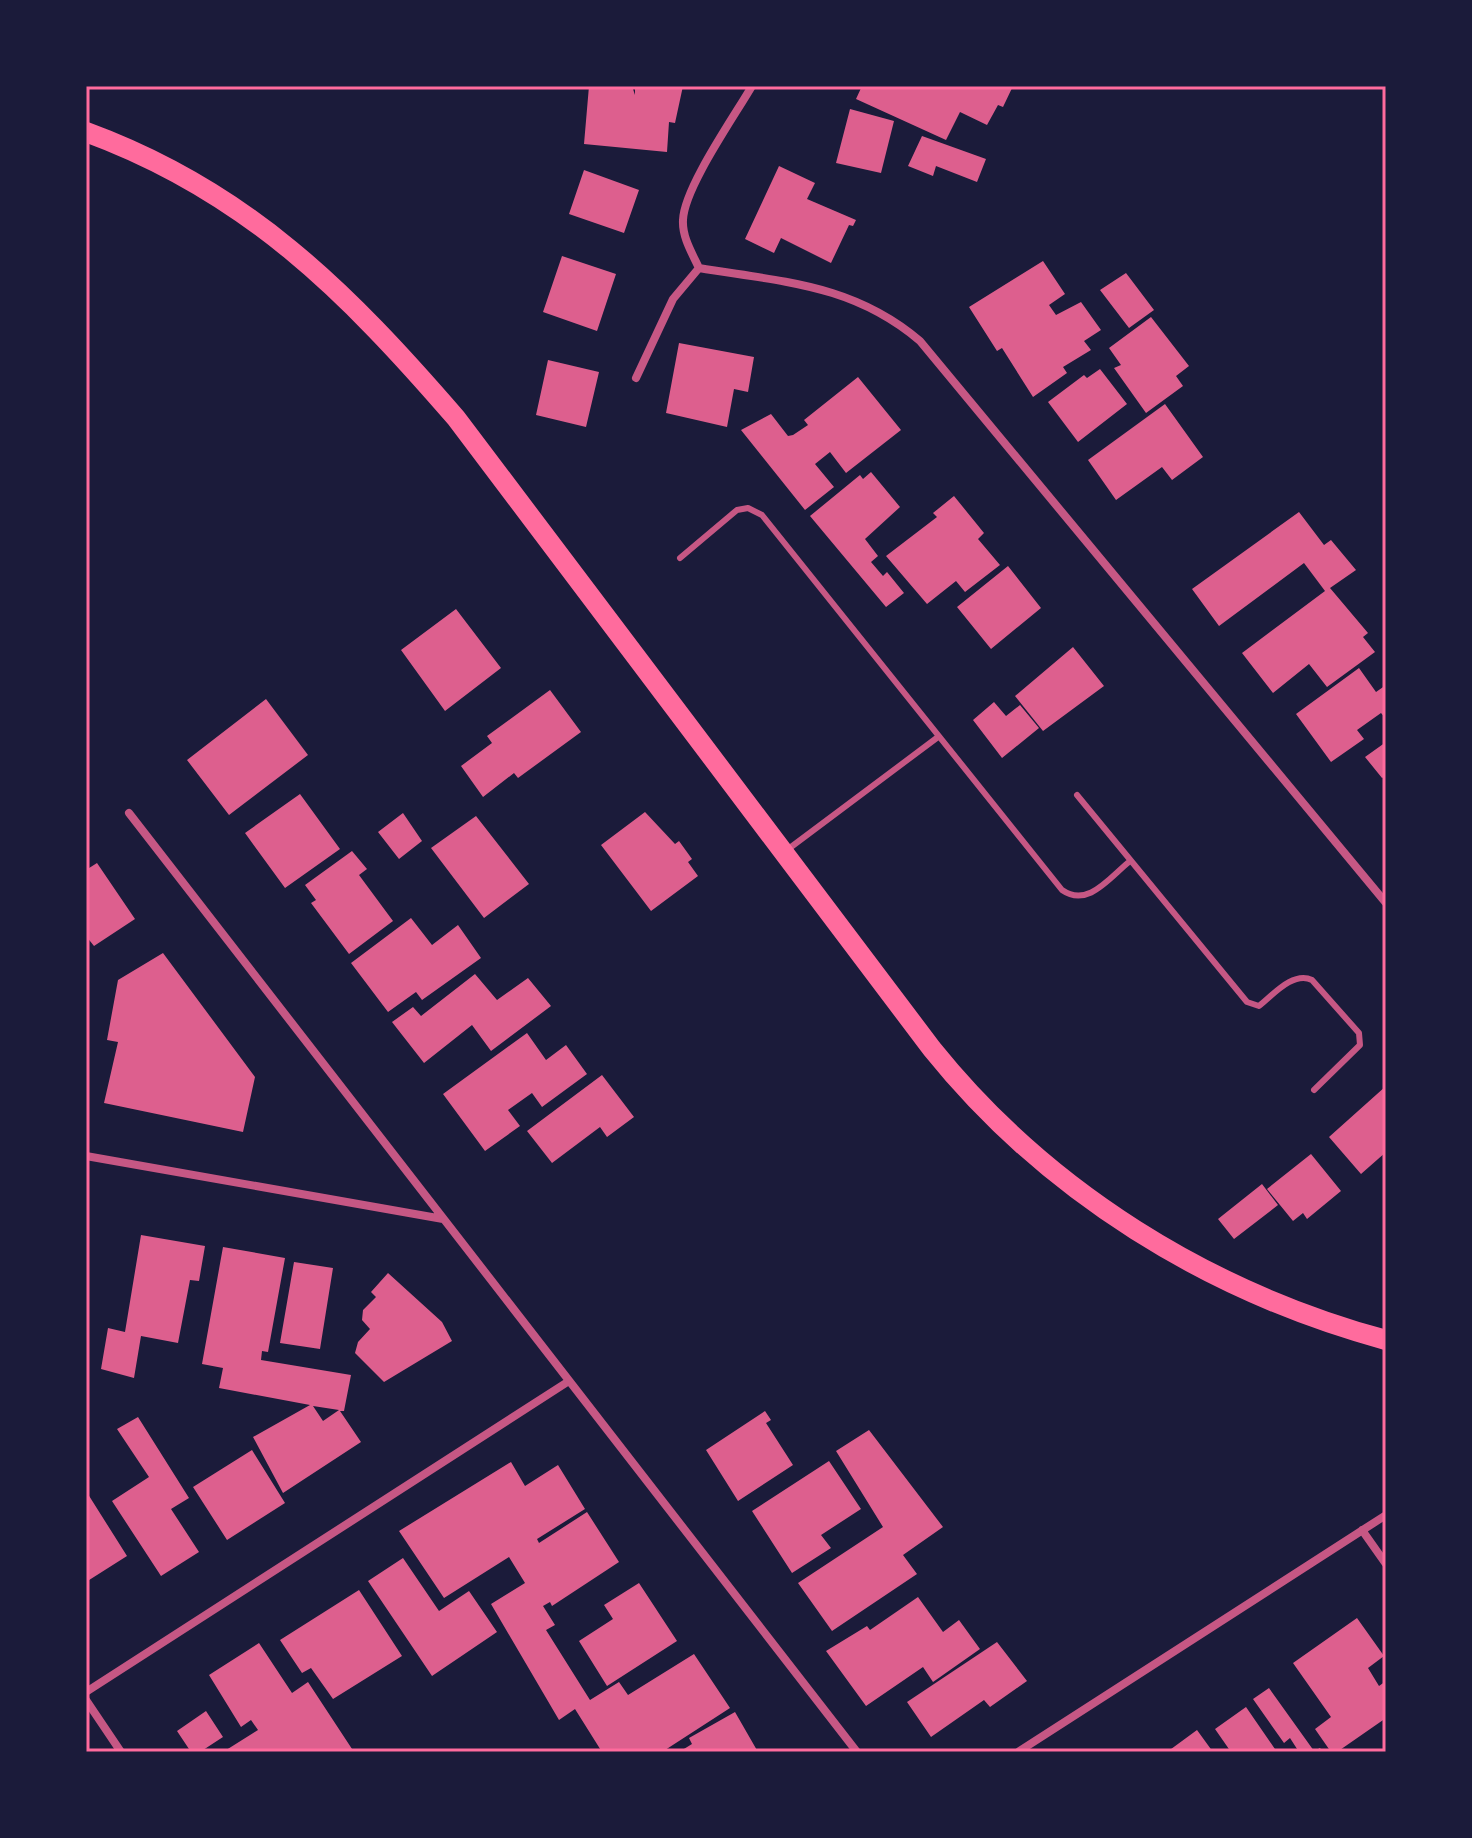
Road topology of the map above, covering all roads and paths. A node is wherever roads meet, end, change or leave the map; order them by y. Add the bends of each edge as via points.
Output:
1 (752, 86) edge
2 (86, 132) edge
3 (699, 268) junction
4 (636, 378) dead end
5 (680, 558) dead end
6 (938, 737) junction
7 (1077, 795) dead end
8 (129, 813) dead end
9 (783, 853) junction
10 (1130, 861) junction
11 (1386, 903) edge
12 (1314, 1090) dead end
13 (86, 1156) edge
14 (443, 1219) junction
15 (1386, 1340) edge
16 (569, 1381) junction
17 (1386, 1515) edge
18 (1362, 1530) junction
19 (1386, 1564) edge
20 (86, 1692) edge
21 (86, 1700) edge
22 (121, 1752) edge
23 (857, 1752) edge
24 (1018, 1752) edge

1 - 3 street via 689,195 685,238
2 - 9 main road via 222,199 331,282 393,345 456,418
3 - 4 street via 667,309
3 - 11 street via 852,298 891,317 920,341
5 - 6 lane via 737,510 748,508 762,515
6 - 9 lane
6 - 10 lane via 1062,890 1074,898 1085,897
7 - 10 lane
8 - 14 street
9 - 15 main road via 959,1083 1036,1159 1123,1222 1193,1264 1293,1310
10 - 12 lane via 1247,1002 1259,1006 1304,976 1359,1033 1360,1045
13 - 14 street
14 - 16 street
16 - 20 street
16 - 23 street
17 - 18 street
18 - 19 street
18 - 24 street
21 - 22 street

